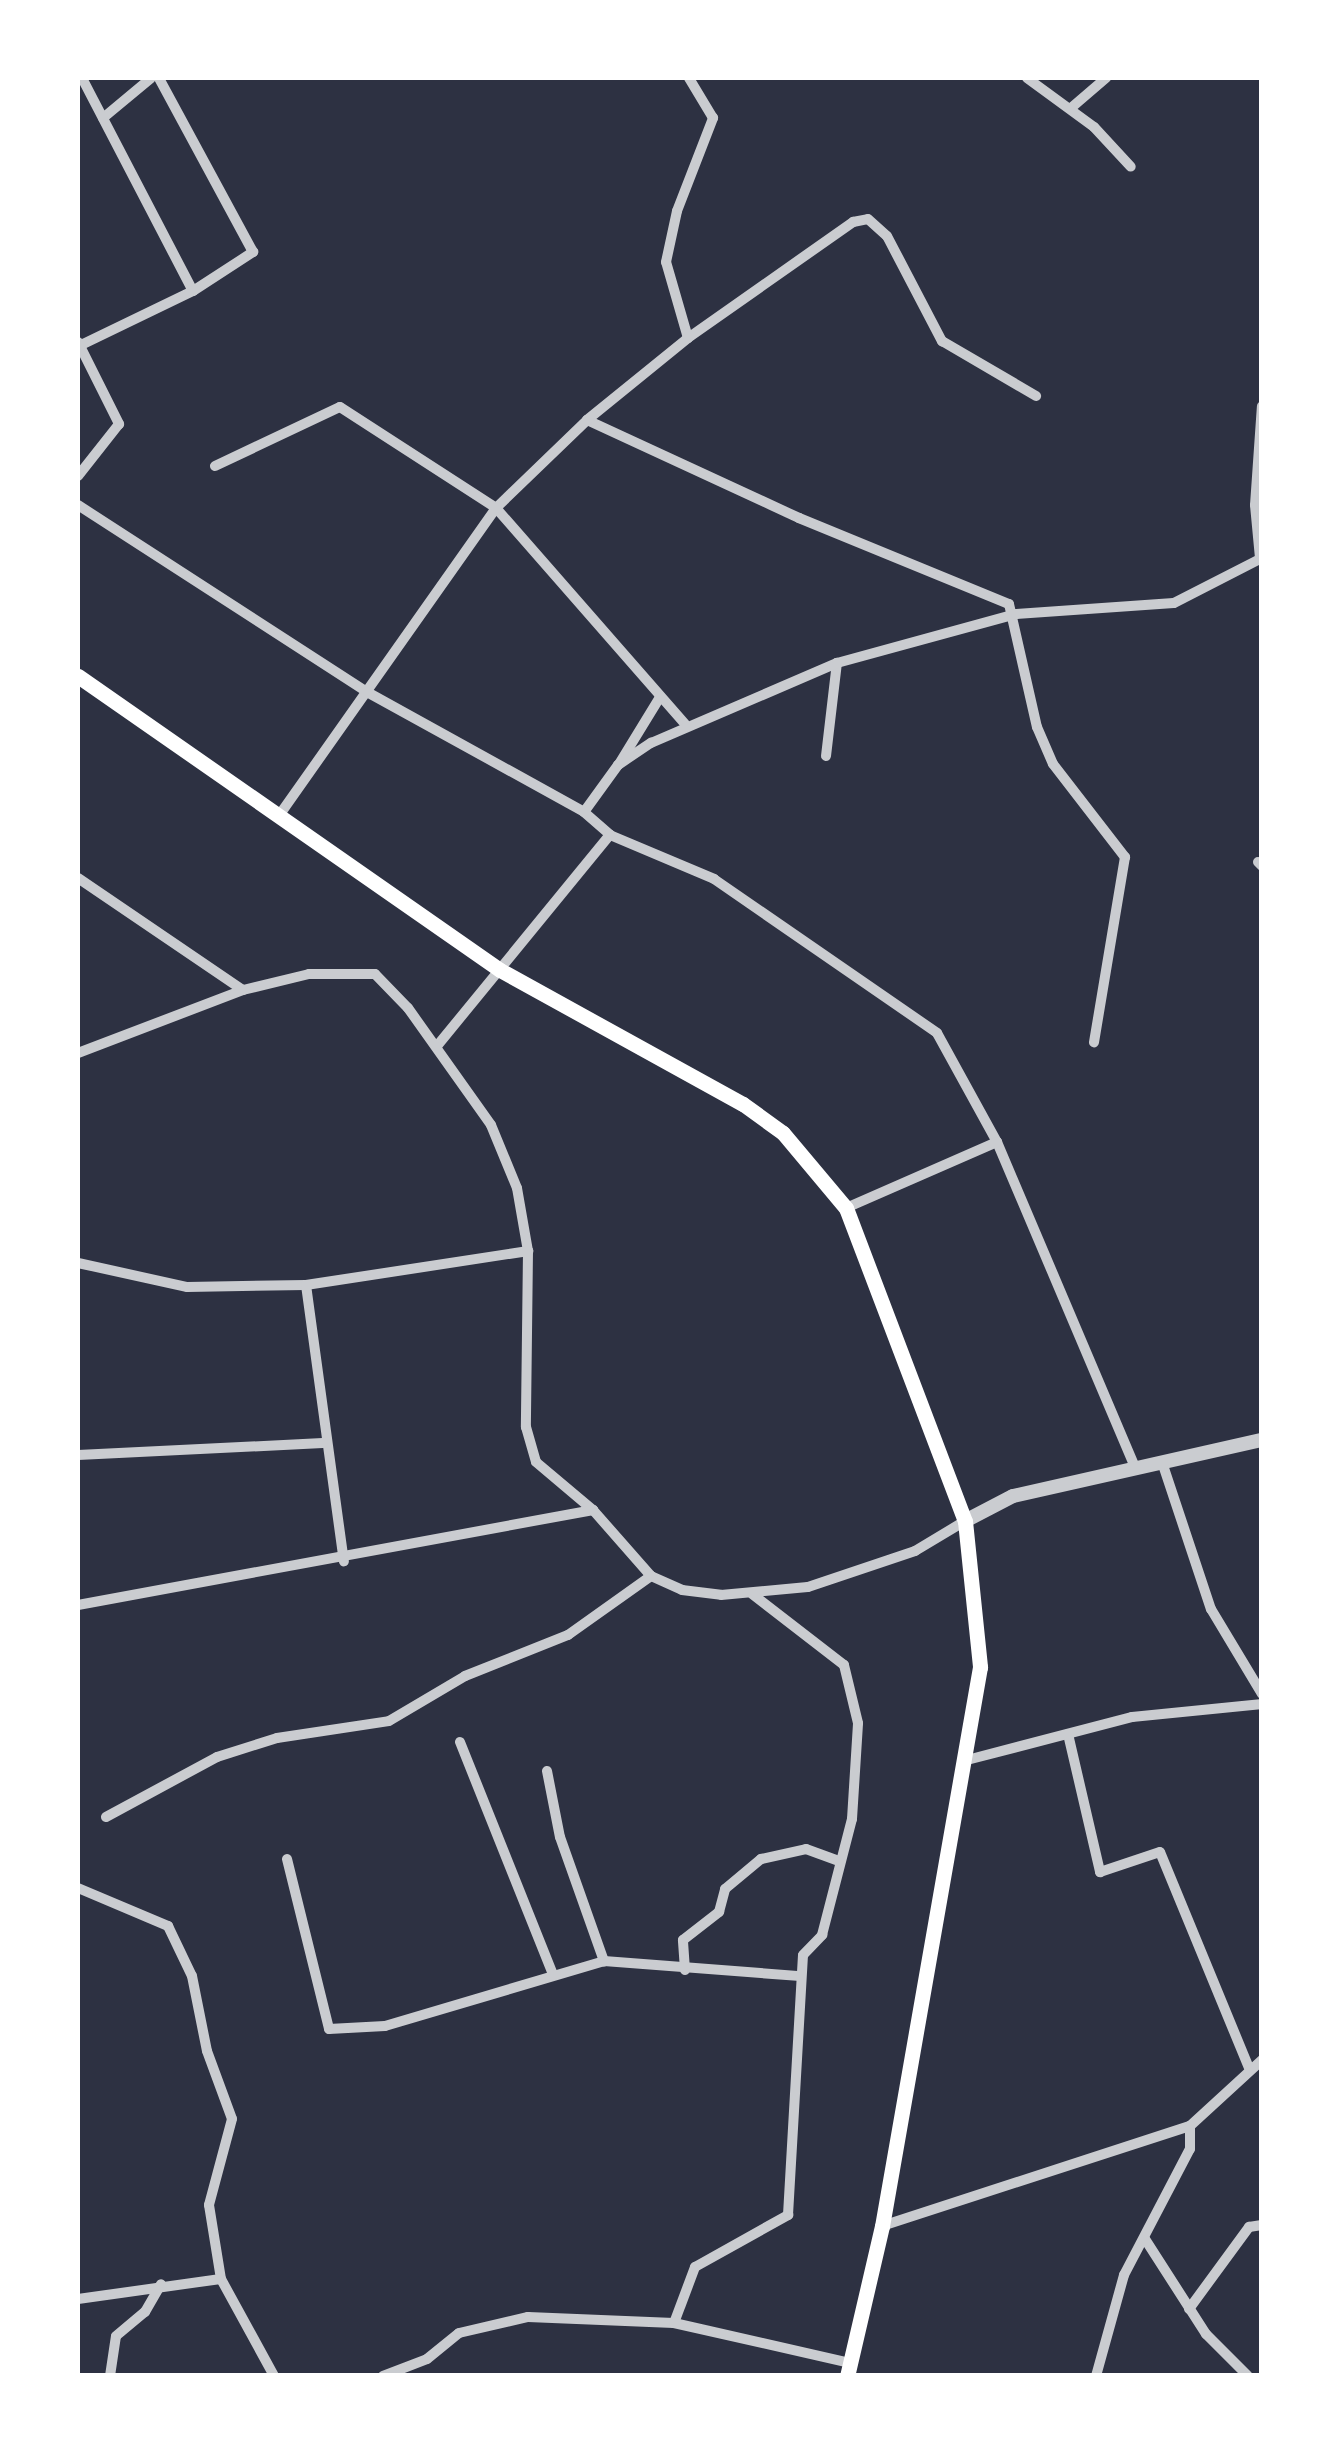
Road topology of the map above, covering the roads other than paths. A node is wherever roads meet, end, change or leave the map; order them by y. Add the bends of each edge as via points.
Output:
1 (82, 78) edge
2 (151, 78) edge
3 (160, 78) edge
4 (688, 78) edge
5 (1027, 78) edge
6 (1106, 78) edge
7 (1071, 108) junction
8 (102, 118) junction
9 (1132, 167) dead end
10 (193, 291) junction
11 (688, 338) junction
12 (78, 344) edge
13 (1036, 396) dead end
14 (1262, 406) edge
15 (588, 420) junction
16 (215, 466) dead end
17 (78, 476) edge
18 (78, 505) edge
19 (496, 508) junction
20 (1261, 558) edge
21 (1016, 614) junction
22 (837, 663) junction
23 (78, 676) edge
24 (366, 692) junction
25 (660, 697) junction
26 (685, 724) junction
27 (826, 756) dead end
28 (618, 766) junction
29 (584, 812) junction
30 (277, 818) junction
31 (610, 835) junction
32 (78, 878) edge
33 (500, 970) junction
34 (243, 990) junction
35 (1094, 1042) dead end
36 (437, 1046) junction
37 (78, 1054) edge
38 (997, 1142) junction
39 (846, 1208) junction
40 (528, 1252) junction
41 (78, 1263) edge
42 (306, 1285) junction
43 (1262, 1440) edge
44 (323, 1444) junction
45 (78, 1455) edge
46 (1162, 1462) junction
47 (1135, 1467) junction
48 (593, 1510) junction
49 (965, 1521) junction
50 (344, 1561) junction
51 (651, 1576) junction
52 (752, 1594) junction
53 (78, 1604) edge
54 (1262, 1694) edge
55 (1262, 1704) edge
56 (1068, 1734) junction
57 (460, 1742) dead end
58 (967, 1760) junction
59 (546, 1771) dead end
60 (106, 1817) dead end
61 (287, 1859) dead end
62 (839, 1861) junction
63 (78, 1888) edge
64 (604, 1961) junction
65 (685, 1970) junction
66 (552, 1972) junction
67 (800, 1976) junction
68 (1262, 2060) edge
69 (1249, 2068) junction
70 (1190, 2126) junction
71 (882, 2226) junction
72 (1262, 2226) edge
73 (1145, 2240) junction
74 (221, 2279) junction
75 (161, 2284) junction
76 (78, 2299) edge
77 (1190, 2309) junction
78 (674, 2323) junction
79 (848, 2369) edge
80 (110, 2376) edge
81 (274, 2376) edge
82 (383, 2376) edge
83 (1096, 2376) edge
84 (1248, 2376) edge

1 - 8 street
2 - 8 street
3 - 10 street via 253,252
4 - 11 street via 713,118 677,210 666,262
5 - 7 street
6 - 7 street
7 - 9 street
8 - 10 street
10 - 12 street
11 - 13 street via 832,233 868,219 887,236 942,340
11 - 15 street
12 - 17 street via 119,424
14 - 20 street via 1255,505
15 - 19 street
15 - 21 street via 798,518 998,595
16 - 19 street via 340,407
18 - 24 street
19 - 24 street
19 - 25 street
20 - 21 street via 1174,603
21 - 22 street
21 - 35 street via 1037,727 1053,764 1125,857
22 - 26 street
22 - 27 street
23 - 30 main road
24 - 29 street
24 - 30 street
25 - 26 street
25 - 28 street
26 - 28 street
28 - 29 street
29 - 31 street
30 - 33 main road
31 - 33 street
31 - 38 street via 714,879 896,1000 955,1057
32 - 34 street
33 - 36 street
33 - 39 main road via 743,1104 783,1132
34 - 36 street via 309,974 375,974
34 - 37 street
36 - 40 street via 504,1154
38 - 39 street
38 - 47 street
39 - 49 main road
40 - 42 street
40 - 48 street via 526,1428 549,1479
41 - 42 street via 187,1288
42 - 44 street
43 - 46 street
44 - 45 street
44 - 50 street
46 - 47 street
46 - 54 street via 1211,1609
47 - 49 street via 1012,1496
48 - 50 street
48 - 51 street
49 - 52 street via 858,1574
49 - 58 main road via 980,1616
50 - 53 street
51 - 52 street via 682,1590
51 - 60 street via 568,1635 464,1676 389,1721 277,1738 218,1758
52 - 62 street via 844,1665 858,1723 852,1819
55 - 56 street via 1132,1717
56 - 58 street
56 - 69 street via 1100,1872 1160,1852
57 - 66 street
58 - 71 main road
59 - 64 street via 560,1837
61 - 66 street via 329,2029 384,2026
62 - 65 street via 806,1849 761,1859 725,1890 720,1912 683,1940
62 - 67 street via 822,1936 803,1955
63 - 74 street via 168,1926 192,1976 207,2051 232,2118 209,2205
64 - 65 street
64 - 66 street
65 - 67 street
67 - 78 street via 788,2214 695,2268
68 - 69 street
69 - 70 street
70 - 71 street
70 - 73 street via 1190,2149
71 - 79 main road
72 - 77 street via 1248,2227
73 - 77 street
73 - 83 street via 1124,2275
74 - 75 street
74 - 81 street
75 - 76 street
75 - 80 street via 145,2312 116,2336
77 - 84 street via 1227,2360
78 - 79 street
78 - 82 street via 528,2317 459,2333 427,2359

